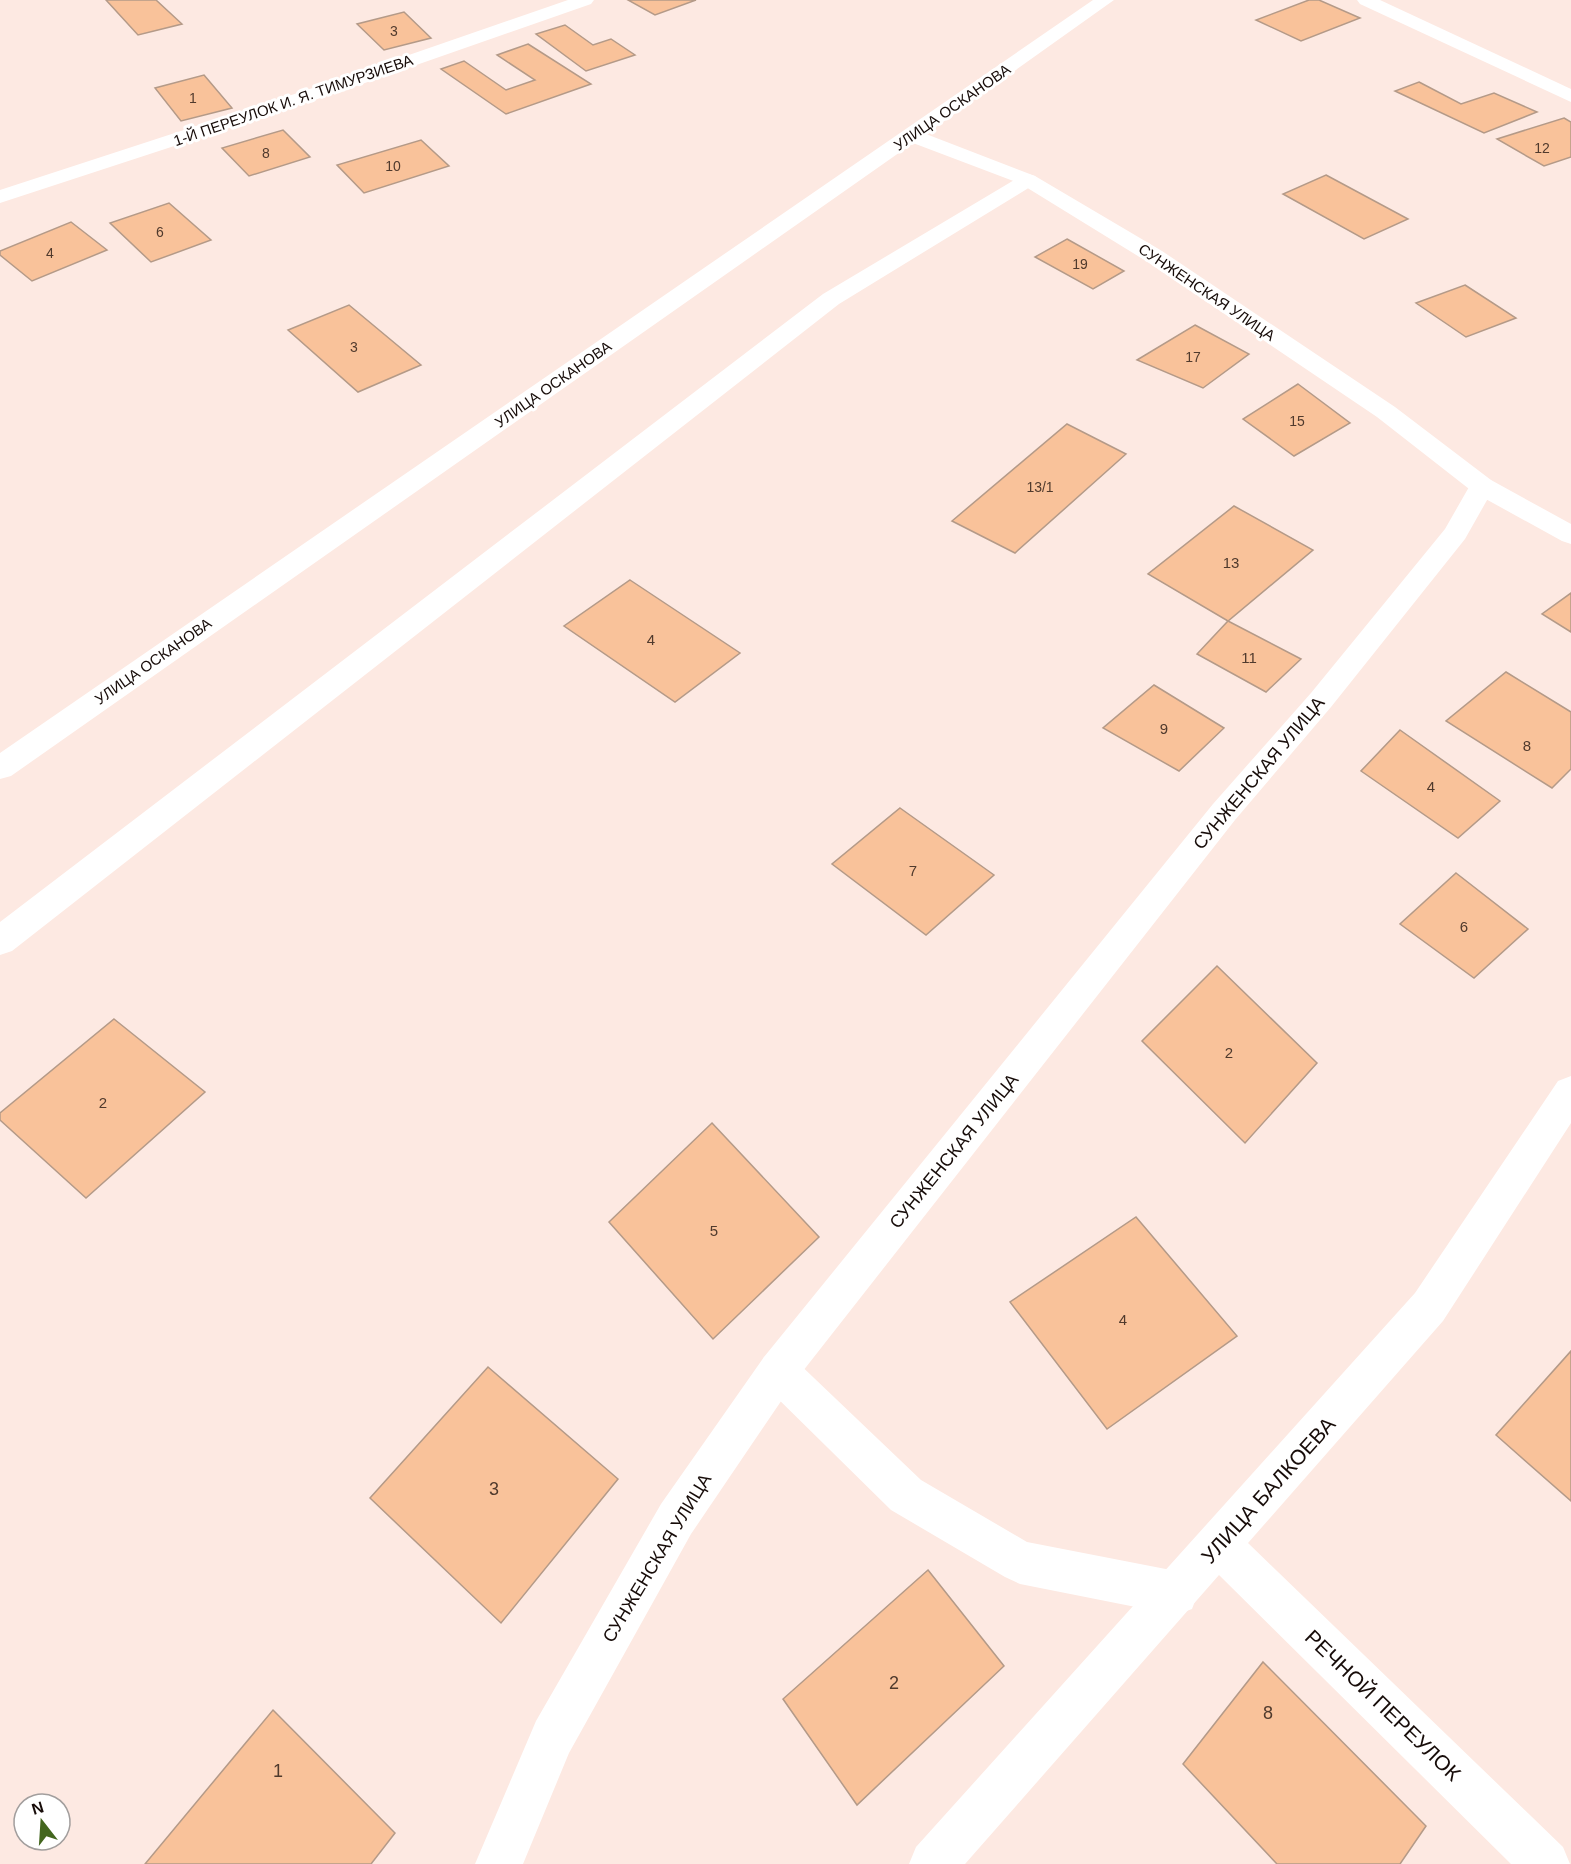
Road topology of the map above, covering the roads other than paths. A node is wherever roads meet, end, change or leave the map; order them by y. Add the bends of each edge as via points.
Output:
1 (585, 0) edge
2 (1105, 0) edge
3 (1366, 0) edge
4 (1571, 96) edge
5 (911, 135) junction
6 (1028, 180) junction
7 (0, 197) edge
8 (1482, 486) junction
9 (1571, 535) edge
10 (0, 768) edge
11 (0, 941) edge
12 (1571, 1092) edge
13 (778, 1371) junction
14 (1219, 1545) junction
15 (1176, 1593) junction
16 (499, 1864) edge
17 (933, 1864) edge
18 (1546, 1864) edge

1 - 7 street, 1-Й ПЕРЕУЛОК И. Я. ТИМУРЗИЕВА
2 - 5 street, УЛИЦА ОСКАНОВА
3 - 4 street
5 - 6 street, СУНЖЕНСКАЯ УЛИЦА
5 - 10 street, УЛИЦА ОСКАНОВА
6 - 8 street, СУНЖЕНСКАЯ УЛИЦА via 1154,256 1386,412
6 - 11 street via 831,299
8 - 9 street, СУНЖЕНСКАЯ УЛИЦА
8 - 13 street, СУНЖЕНСКАЯ УЛИЦА via 1456,533 1224,812
12 - 14 street, УЛИЦА БАЛКОЕВА via 1429,1307
13 - 15 street via 906,1495 1020,1562
13 - 16 street, СУНЖЕНСКАЯ УЛИЦА via 676,1519 558,1727
14 - 15 street, УЛИЦА БАЛКОЕВА
14 - 18 street, РЕЧНОЙ ПЕРЕУЛОК
15 - 17 street, УЛИЦА БАЛКОЕВА

